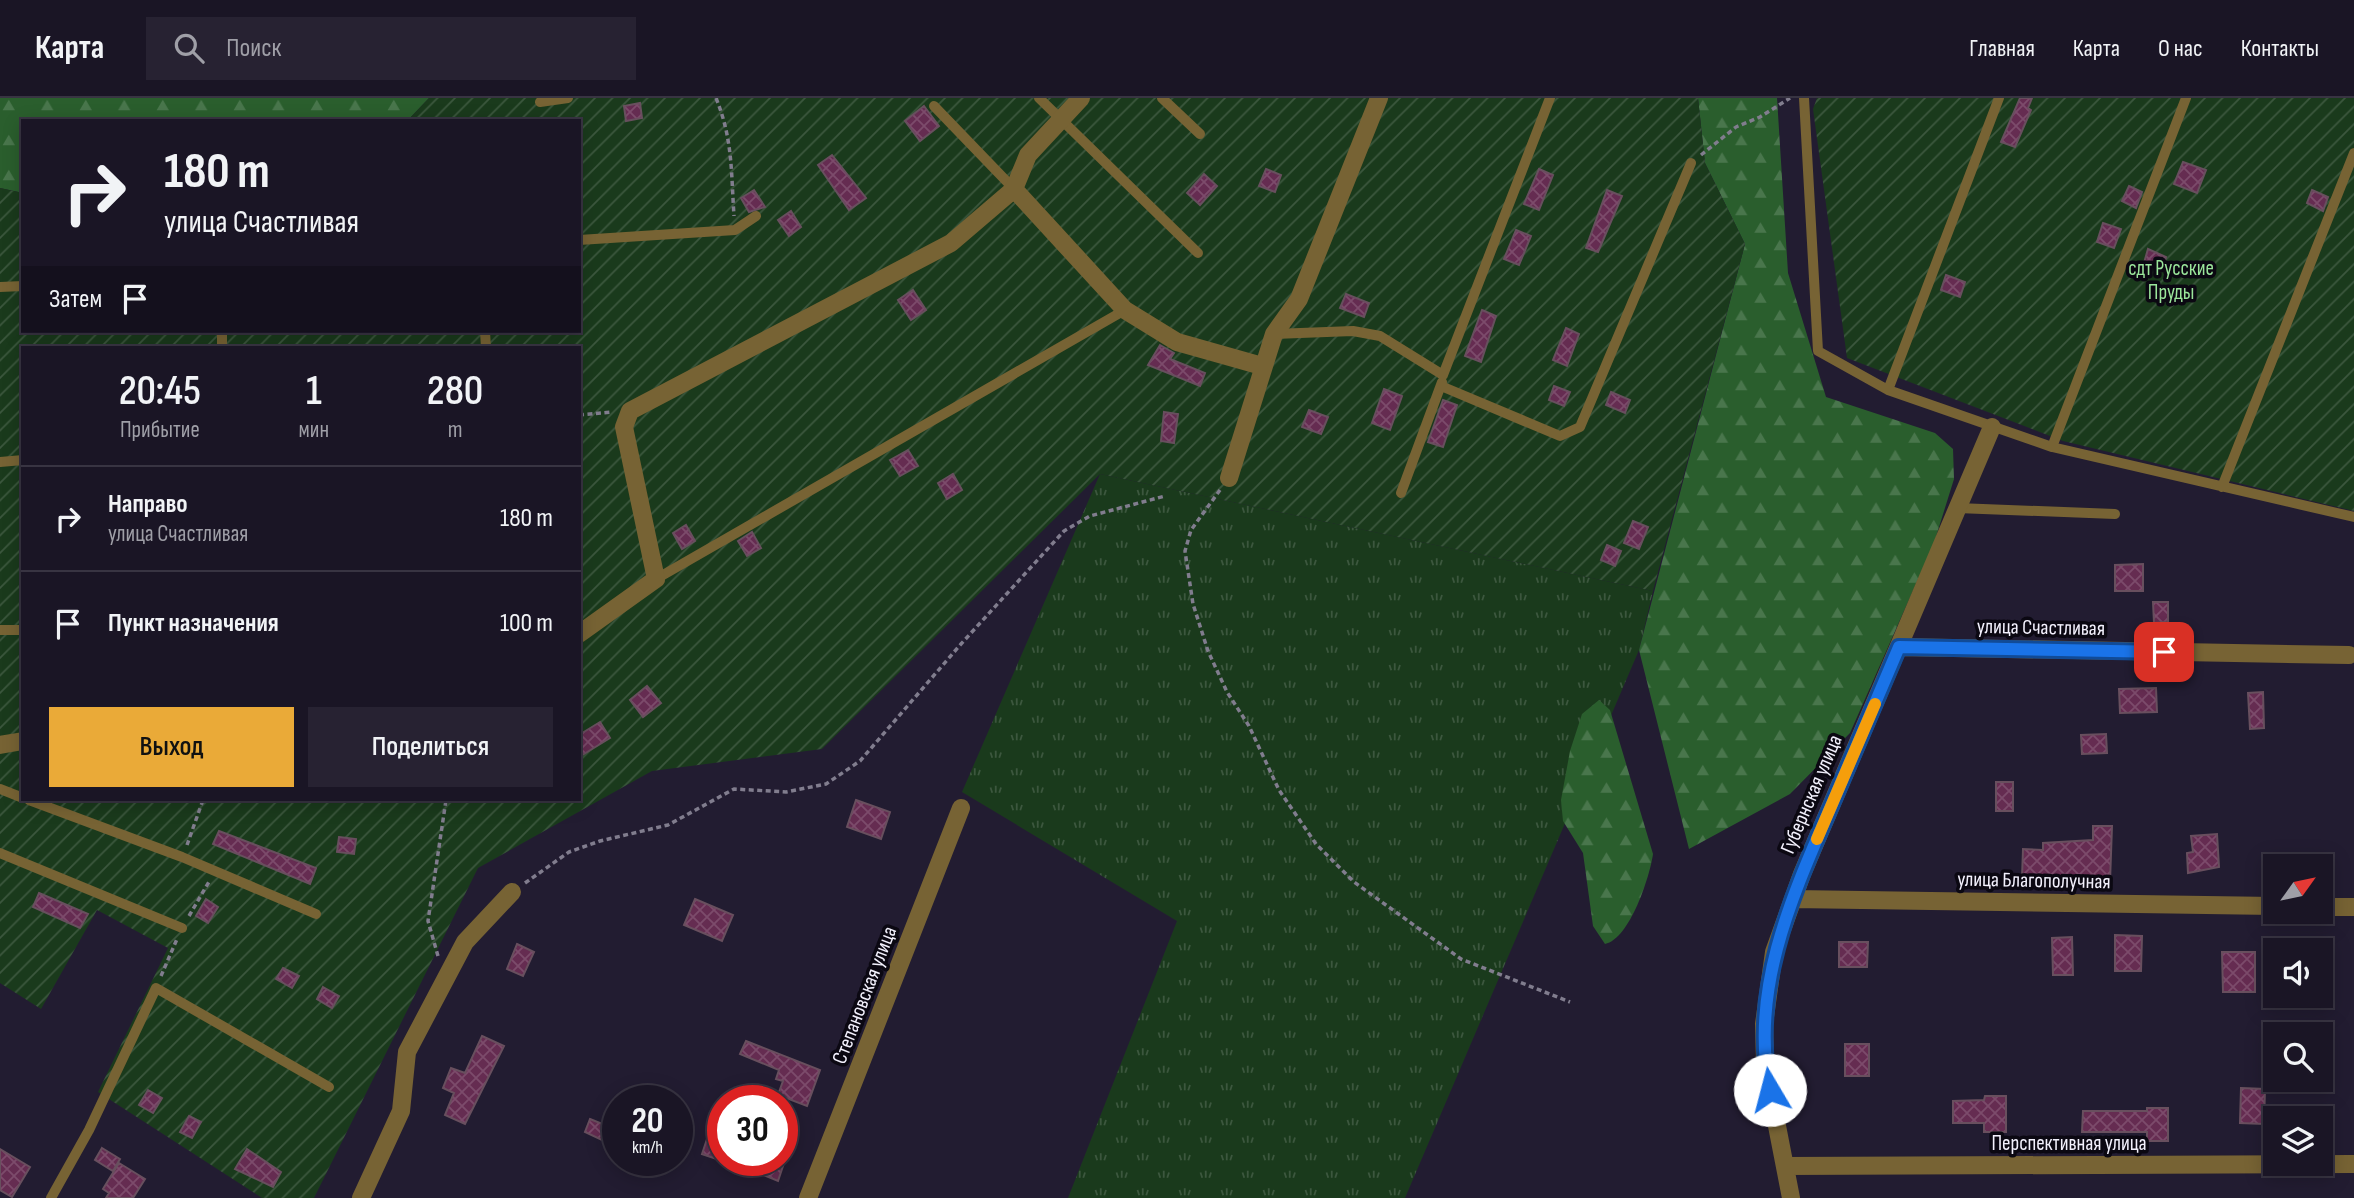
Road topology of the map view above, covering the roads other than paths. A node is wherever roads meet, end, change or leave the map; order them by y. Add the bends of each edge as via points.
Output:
1 (568, 98) edge
2 (1039, 98) edge
3 (1082, 98) edge
4 (1162, 98) edge
5 (1379, 98) edge
6 (1550, 98) edge
7 (1804, 98) edge
8 (1999, 98) edge
9 (2186, 98) edge
10 (540, 102) dead end
11 (934, 106) dead end
12 (1059, 120) junction
13 (1200, 134) dead end
14 (2354, 153) edge
15 (1691, 163) road end
16 (1014, 189) junction
17 (756, 216) dead end
18 (581, 240) edge
19 (1198, 253) dead end
20 (21, 286) edge
21 (0, 287) edge
22 (1125, 310) junction
23 (1274, 334) junction
24 (1262, 366) junction
25 (1442, 380) junction
26 (1888, 390) junction
27 (1992, 427) junction
28 (2052, 447) junction
29 (21, 460) edge
30 (0, 462) edge
31 (1229, 478) road end
32 (2222, 487) junction
33 (1401, 493) dead end
34 (1956, 508) junction
35 (2115, 514) dead end
36 (2354, 517) edge
37 (656, 579) junction
38 (0, 630) edge
39 (21, 630) edge
40 (581, 633) edge
41 (1899, 647) junction
42 (2349, 655) dead end
43 (21, 741) edge
44 (0, 746) edge
45 (0, 789) edge
46 (21, 796) edge
47 (32, 801) edge
48 (961, 808) dead end
49 (0, 853) edge
50 (512, 892) road end
51 (1793, 899) junction
52 (2263, 906) edge
53 (2333, 907) edge
54 (2354, 907) edge
55 (316, 914) dead end
56 (182, 928) dead end
57 (329, 1087) dead end
58 (2354, 1164) edge
59 (1785, 1167) junction
60 (51, 1198) edge
61 (361, 1198) edge
62 (808, 1198) edge
63 (1791, 1198) edge

1 - 10 lane
2 - 12 lane
3 - 12 street
4 - 13 lane
5 - 23 street via 1299,299
6 - 25 lane
7 - 26 lane via 1818,351
8 - 26 lane
9 - 28 lane
11 - 16 lane
12 - 16 street via 1028,155
12 - 19 lane
14 - 32 lane
15 - 25 lane via 1580,427 1560,436
16 - 22 street
16 - 37 street via 951,243 630,411 624,428
17 - 18 lane via 735,230
20 - 21 lane
22 - 24 street via 1177,342
22 - 37 lane
23 - 24 street
23 - 25 lane via 1353,331 1380,336
24 - 31 street
25 - 33 lane
26 - 27 lane
27 - 28 lane
27 - 34 street, Губернская улица
28 - 32 lane
29 - 30 lane
32 - 36 lane
34 - 35 lane
34 - 41 street, Губернская улица
37 - 40 street
38 - 39 lane
41 - 42 street, улица Счастливая
41 - 51 street, Губернская улица
43 - 44 street
45 - 46 lane
47 - 55 lane
48 - 62 street, Степановская улица
49 - 56 lane
50 - 61 street via 466,942 407,1052 401,1111
51 - 52 street, улица Благополучная
51 - 59 street, Губернская улица via 1774,952 1764,1024 1765,1065
53 - 54 street
57 - 60 lane via 156,988 89,1130
58 - 59 street, Перспективная улица
59 - 63 street, Губернская улица

